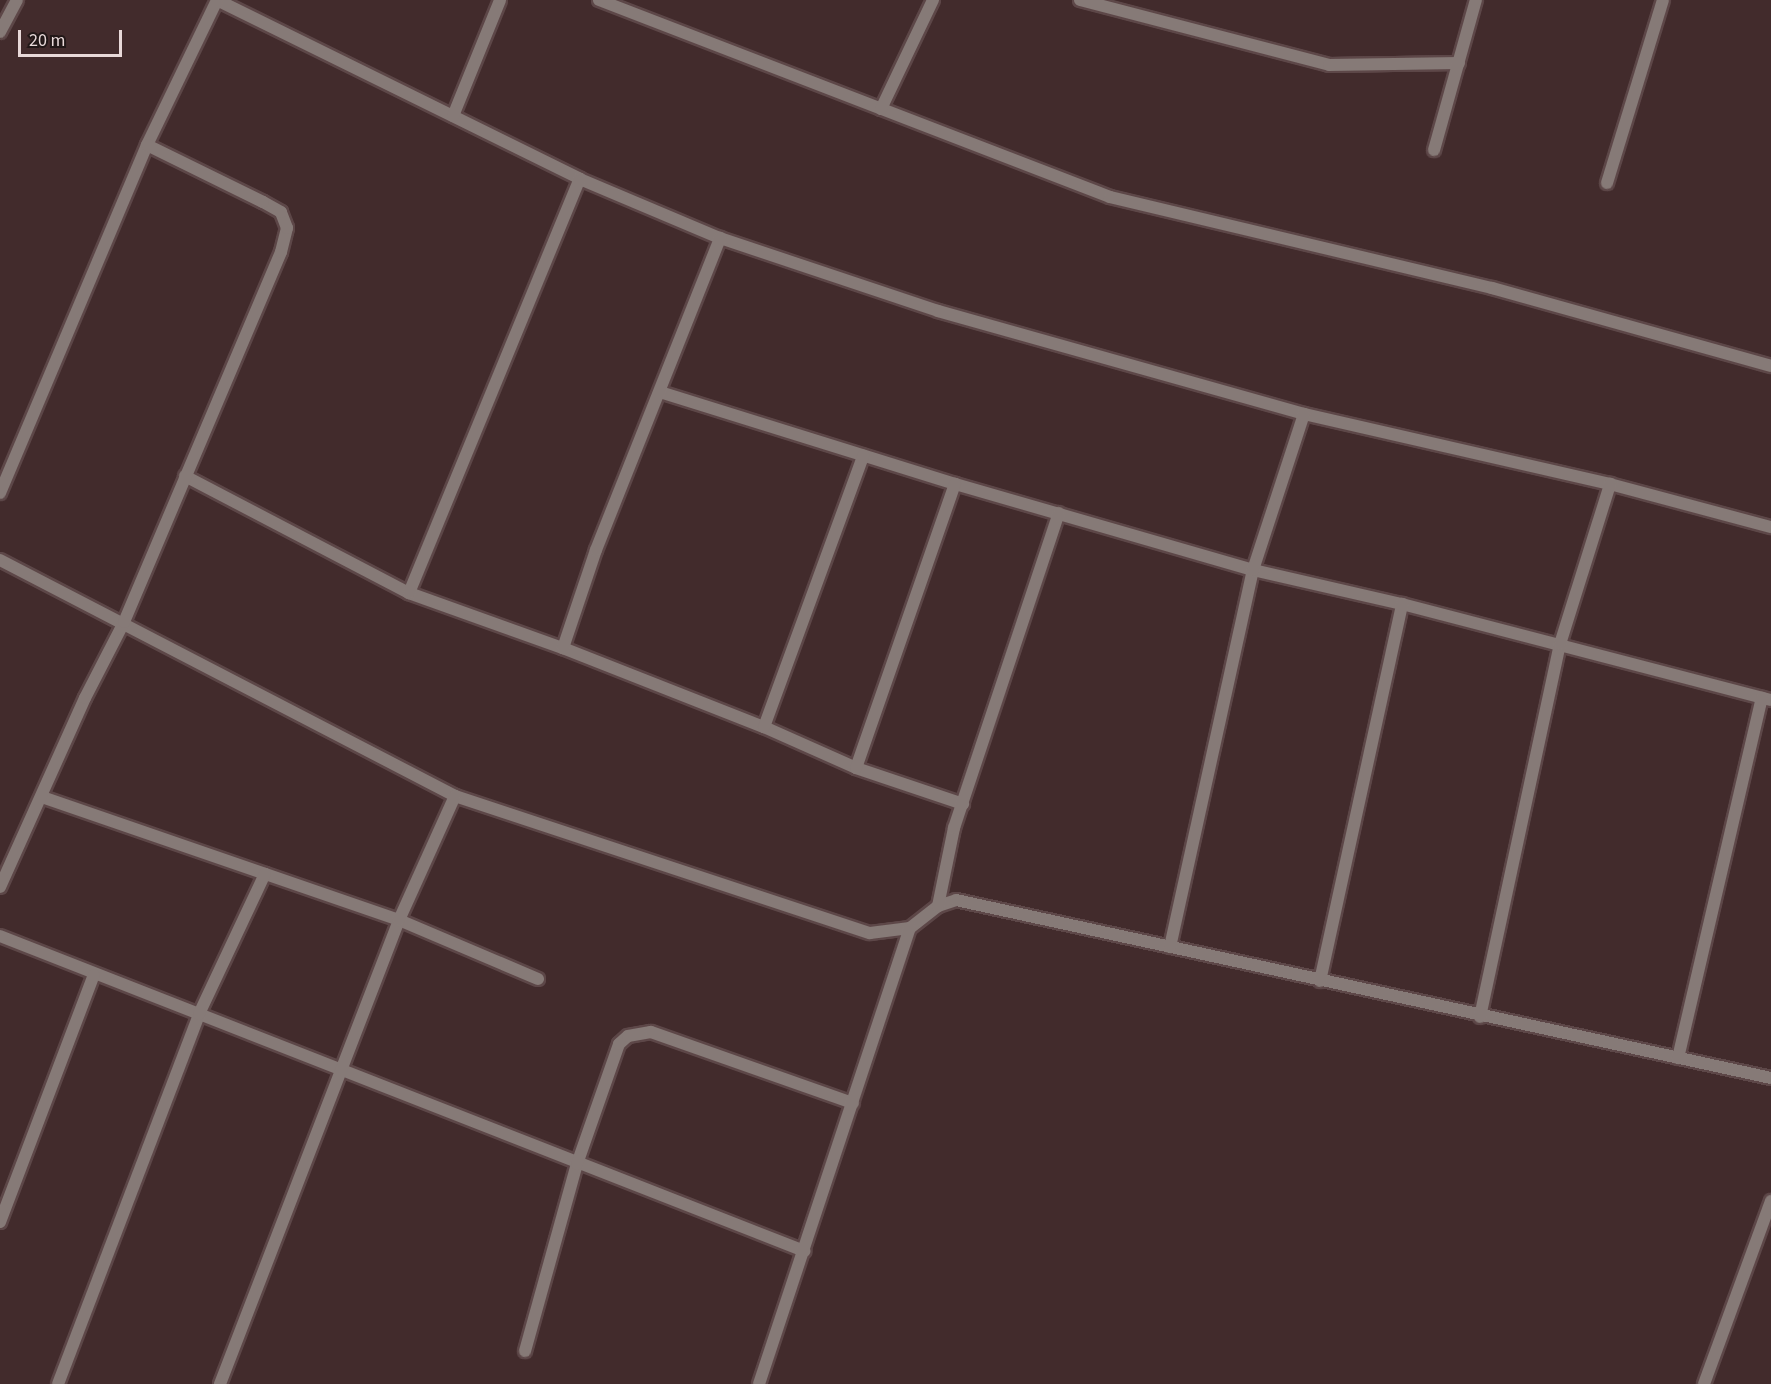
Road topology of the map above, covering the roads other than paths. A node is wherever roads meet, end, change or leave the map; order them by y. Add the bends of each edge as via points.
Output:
1 (17, 0) edge
2 (217, 0) edge
3 (500, 0) edge
4 (599, 0) edge
5 (933, 0) edge
6 (1080, 0) edge
7 (1476, 0) edge
8 (1663, 0) edge
9 (0, 32) edge
10 (1459, 63) junction
11 (881, 109) junction
12 (453, 116) junction
13 (147, 146) junction
14 (1434, 150) dead end
15 (580, 179) junction
16 (1607, 183) dead end
17 (720, 238) junction
18 (1771, 366) edge
19 (660, 392) junction
20 (1304, 414) junction
21 (862, 456) junction
22 (185, 476) junction
23 (955, 484) junction
24 (1610, 484) junction
25 (0, 493) edge
26 (1059, 513) junction
27 (1771, 527) edge
28 (0, 560) edge
29 (1253, 570) junction
30 (408, 593) junction
31 (1402, 604) junction
32 (124, 622) junction
33 (1560, 644) junction
34 (563, 648) junction
35 (1767, 699) edge
36 (764, 727) junction
37 (856, 768) junction
38 (455, 796) junction
39 (42, 797) junction
40 (963, 804) junction
41 (265, 874) junction
42 (0, 887) edge
43 (938, 906) junction
44 (399, 920) junction
45 (910, 928) junction
46 (0, 936) edge
47 (1170, 947) junction
48 (94, 975) junction
49 (538, 979) dead end
50 (1320, 981) junction
51 (199, 1014) junction
52 (1480, 1017) junction
53 (1678, 1058) junction
54 (344, 1070) junction
55 (1771, 1078) edge
56 (853, 1103) junction
57 (577, 1164) junction
58 (1771, 1201) edge
59 (0, 1222) edge
60 (804, 1251) junction
61 (525, 1351) dead end
62 (58, 1384) edge
63 (220, 1384) edge
64 (759, 1384) edge
65 (1704, 1384) edge

1 - 9 street
2 - 12 street
2 - 13 street
3 - 12 street
4 - 11 street
5 - 11 street
6 - 10 street via 1329,65
7 - 10 street
8 - 16 street
10 - 14 street
11 - 18 street via 1110,197 1492,288
12 - 15 street
13 - 22 street via 281,212 287,228 282,252
13 - 25 street
15 - 17 street
15 - 30 street
17 - 19 street
17 - 20 street via 938,311
19 - 21 street
19 - 34 street via 596,550
20 - 24 street
20 - 29 street
21 - 23 street
21 - 36 street
22 - 30 street
22 - 32 street
23 - 26 street
23 - 37 street
24 - 27 street
24 - 33 street
26 - 29 street
26 - 40 street
28 - 32 street
29 - 31 street
29 - 47 street
30 - 34 street
31 - 33 street
31 - 50 street
32 - 38 street
32 - 39 street via 85,698
33 - 35 street
33 - 52 street
34 - 36 street
35 - 53 street
36 - 37 street
37 - 40 street
38 - 44 street
38 - 45 street via 870,933
39 - 41 street
39 - 42 street
40 - 43 street via 954,828
41 - 44 street
41 - 51 street
43 - 45 street
43 - 47 street via 956,900
44 - 49 street
44 - 54 street
45 - 56 street
46 - 48 street
47 - 50 street
48 - 51 street
48 - 59 street
50 - 52 street
51 - 54 street
51 - 62 street
52 - 53 street
53 - 55 street
54 - 57 street
54 - 63 street
56 - 57 street via 651,1032 639,1032 619,1044
56 - 60 street
57 - 60 street
57 - 61 street
58 - 65 street
60 - 64 street

